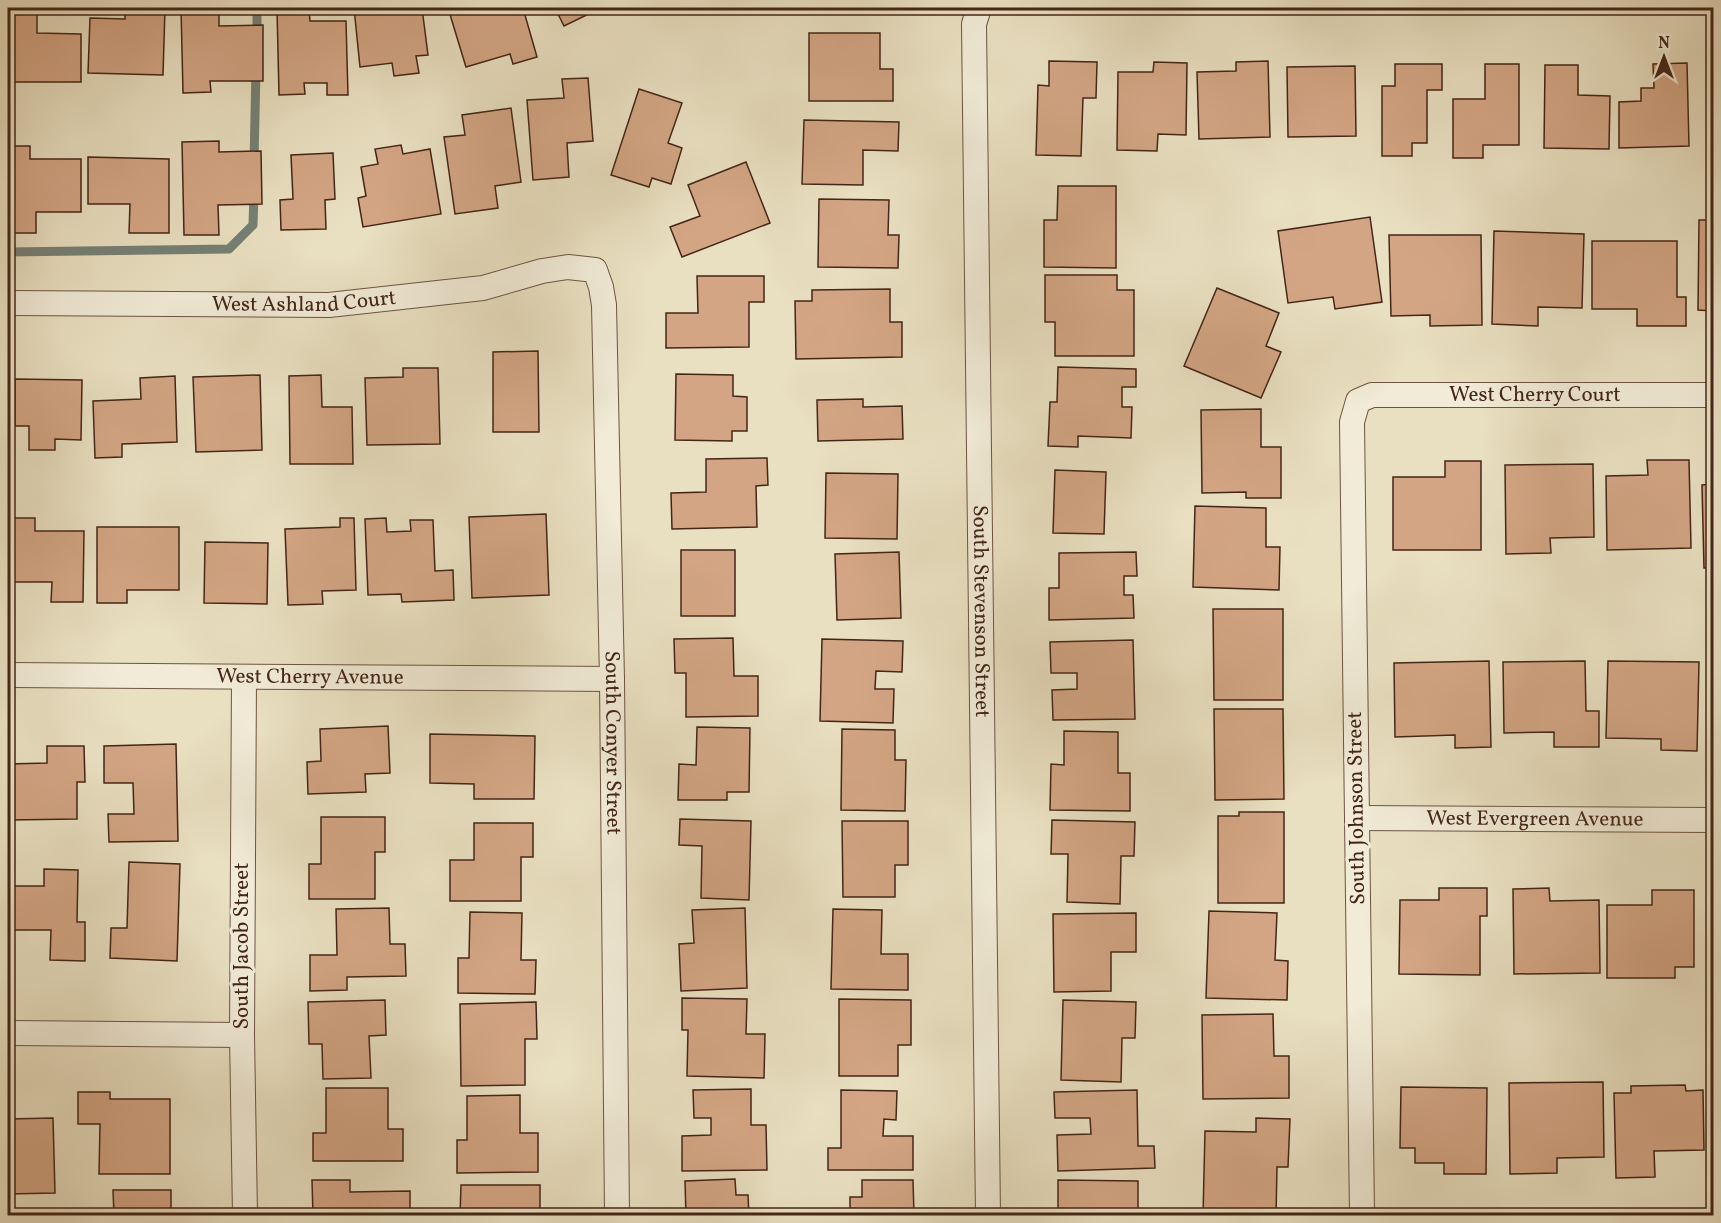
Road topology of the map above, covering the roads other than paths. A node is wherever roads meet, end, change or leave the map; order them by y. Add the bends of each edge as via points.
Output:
1 (979, 8) edge
2 (595, 270) joint
3 (8, 303) edge
4 (1713, 395) edge
5 (1358, 401) joint
6 (8, 675) edge
7 (244, 677) junction
8 (612, 679) junction
9 (1357, 818) junction
10 (1713, 820) edge
11 (8, 1033) edge
12 (242, 1035) junction
13 (245, 1215) edge
14 (617, 1215) edge
15 (988, 1215) edge
16 (1362, 1215) edge

1 - 15 street, South Stevenson Street via 974,24
2 - 3 street, West Ashland Court via 568,267 483,288 329,305
2 - 8 street, South Conyer Street via 604,305
4 - 5 street, West Cherry Court via 1372,395
5 - 9 street, South Johnson Street via 1352,422
6 - 7 street, West Cherry Avenue
7 - 8 street, West Cherry Avenue
7 - 12 street, South Jacob Street
8 - 14 street, South Conyer Street
9 - 10 street, West Evergreen Avenue
9 - 16 street, South Johnson Street
11 - 12 street
12 - 13 street, South Jacob Street

